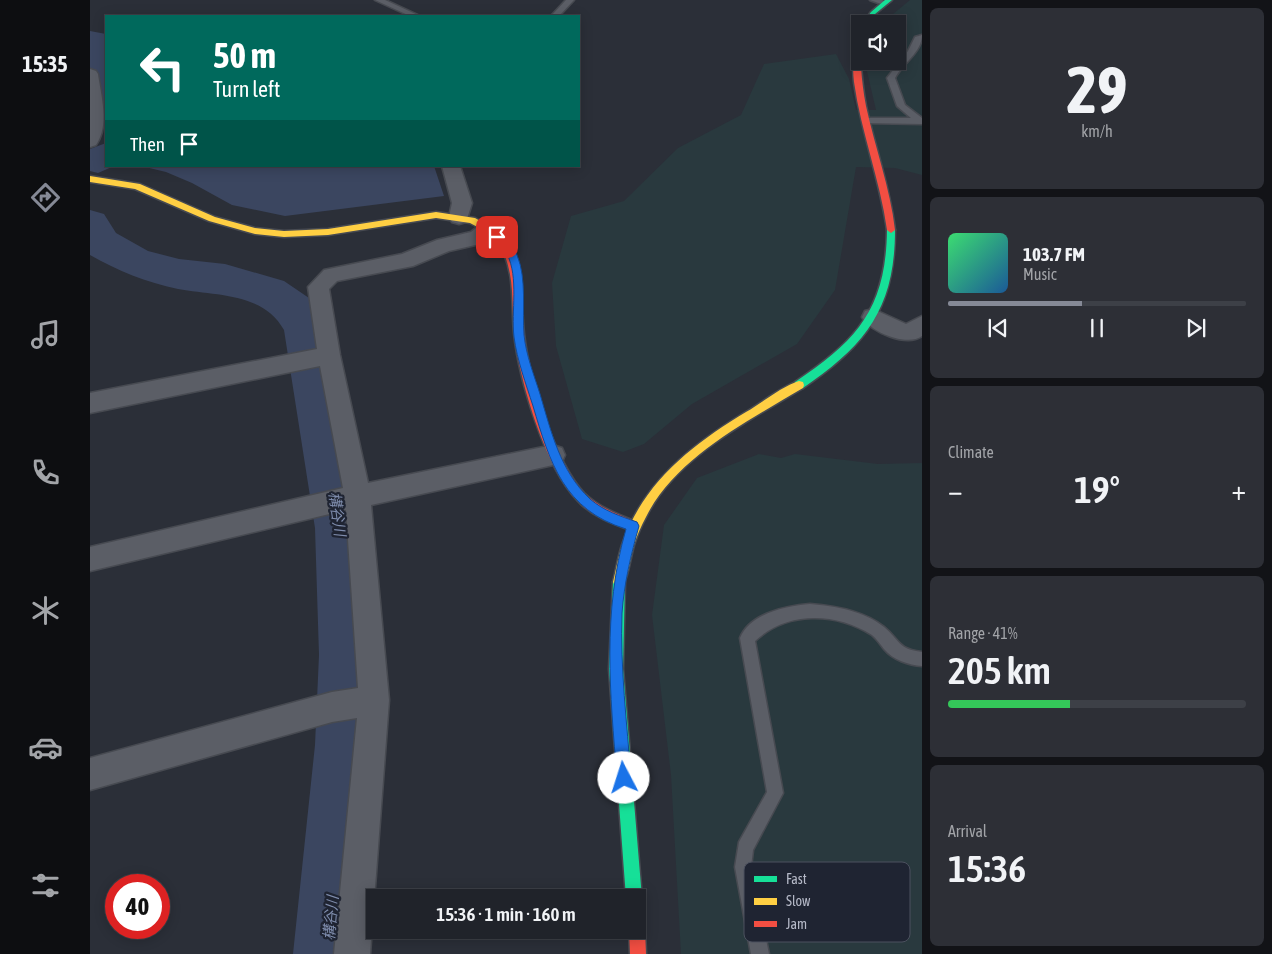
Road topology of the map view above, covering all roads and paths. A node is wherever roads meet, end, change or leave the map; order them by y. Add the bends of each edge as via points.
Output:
1 (379, 0) edge
2 (570, 0) edge
3 (883, 1) edge
4 (414, 15) edge
5 (556, 15) edge
6 (872, 15) edge
7 (922, 37) edge
8 (857, 70) edge
9 (90, 74) edge
10 (868, 121) junction
11 (921, 121) edge
12 (90, 141) edge
13 (451, 167) edge
14 (90, 179) edge
15 (459, 217) junction
16 (488, 229) junction
17 (874, 317) junction
18 (918, 334) edge
19 (329, 355) junction
20 (90, 403) edge
21 (553, 455) junction
22 (343, 500) junction
23 (633, 526) junction
24 (90, 559) edge
25 (922, 659) edge
26 (355, 703) junction
27 (90, 774) edge
28 (744, 872) edge
29 (633, 889) edge
30 (637, 939) edge
31 (352, 954) edge
32 (638, 954) edge

1 - 4 lane
2 - 5 lane
3 - 6 street
7 - 11 lane via 891,78 901,106
8 - 10 street
9 - 12 street via 95,121
10 - 11 lane
10 - 17 street via 890,214 893,247 887,286
13 - 15 street via 462,203
14 - 15 street via 144,188 214,221 253,232 298,234 433,215
15 - 16 street
16 - 19 street via 478,238 444,245 406,261 331,274 318,287
16 - 21 street via 513,255 519,336
17 - 18 street via 900,331
17 - 23 street via 856,339 825,366 683,459 654,490
19 - 20 street
19 - 22 street
21 - 22 street
21 - 23 street via 568,483 586,503 611,519
22 - 24 street
22 - 26 street
23 - 29 street via 624,556 616,612 618,698
25 - 28 lane via 909,657 893,648 880,632 855,618 827,610 795,612 768,622 747,638 775,793 745,848
26 - 27 street
26 - 31 street
30 - 32 street

